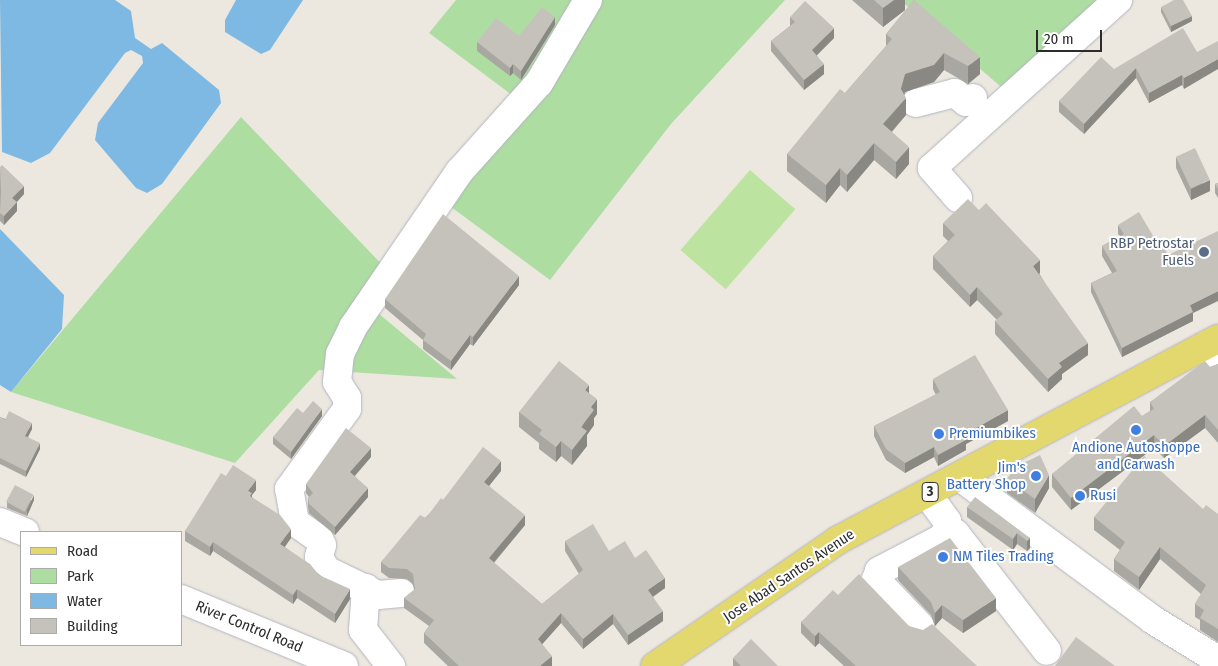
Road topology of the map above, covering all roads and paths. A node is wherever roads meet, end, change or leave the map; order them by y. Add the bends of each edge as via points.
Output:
1 (588, 0) edge
2 (1118, 0) edge
3 (975, 98) junction
4 (916, 103) dead end
5 (958, 198) dead end
6 (1214, 348) edge
7 (960, 477) junction
8 (927, 493) junction
9 (0, 522) edge
10 (948, 528) junction
11 (22, 531) edge
12 (366, 588) junction
13 (401, 593) dead end
14 (182, 599) edge
15 (920, 626) dead end
16 (1047, 651) dead end
17 (1218, 660) edge
18 (344, 666) edge
19 (391, 666) edge
20 (655, 666) edge

1 - 12 street via 539,83 460,171 404,250 389,279 353,327 340,354 337,382 347,398 346,409 300,471 289,490 289,504 295,522 320,539 321,565
2 - 3 street
3 - 4 street via 966,102 955,93
3 - 5 street via 932,168
6 - 7 main road, Jose Abad Santos Avenue / 3
7 - 8 main road, Jose Abad Santos Avenue / 3
7 - 17 street via 1153,620
8 - 10 street via 947,521
8 - 20 main road, Jose Abad Santos Avenue / 3 via 838,540
9 - 11 street
10 - 15 street via 942,538 876,575 876,580
10 - 16 street
12 - 13 street via 378,595
12 - 19 street via 363,630
14 - 18 street, River Control Road

